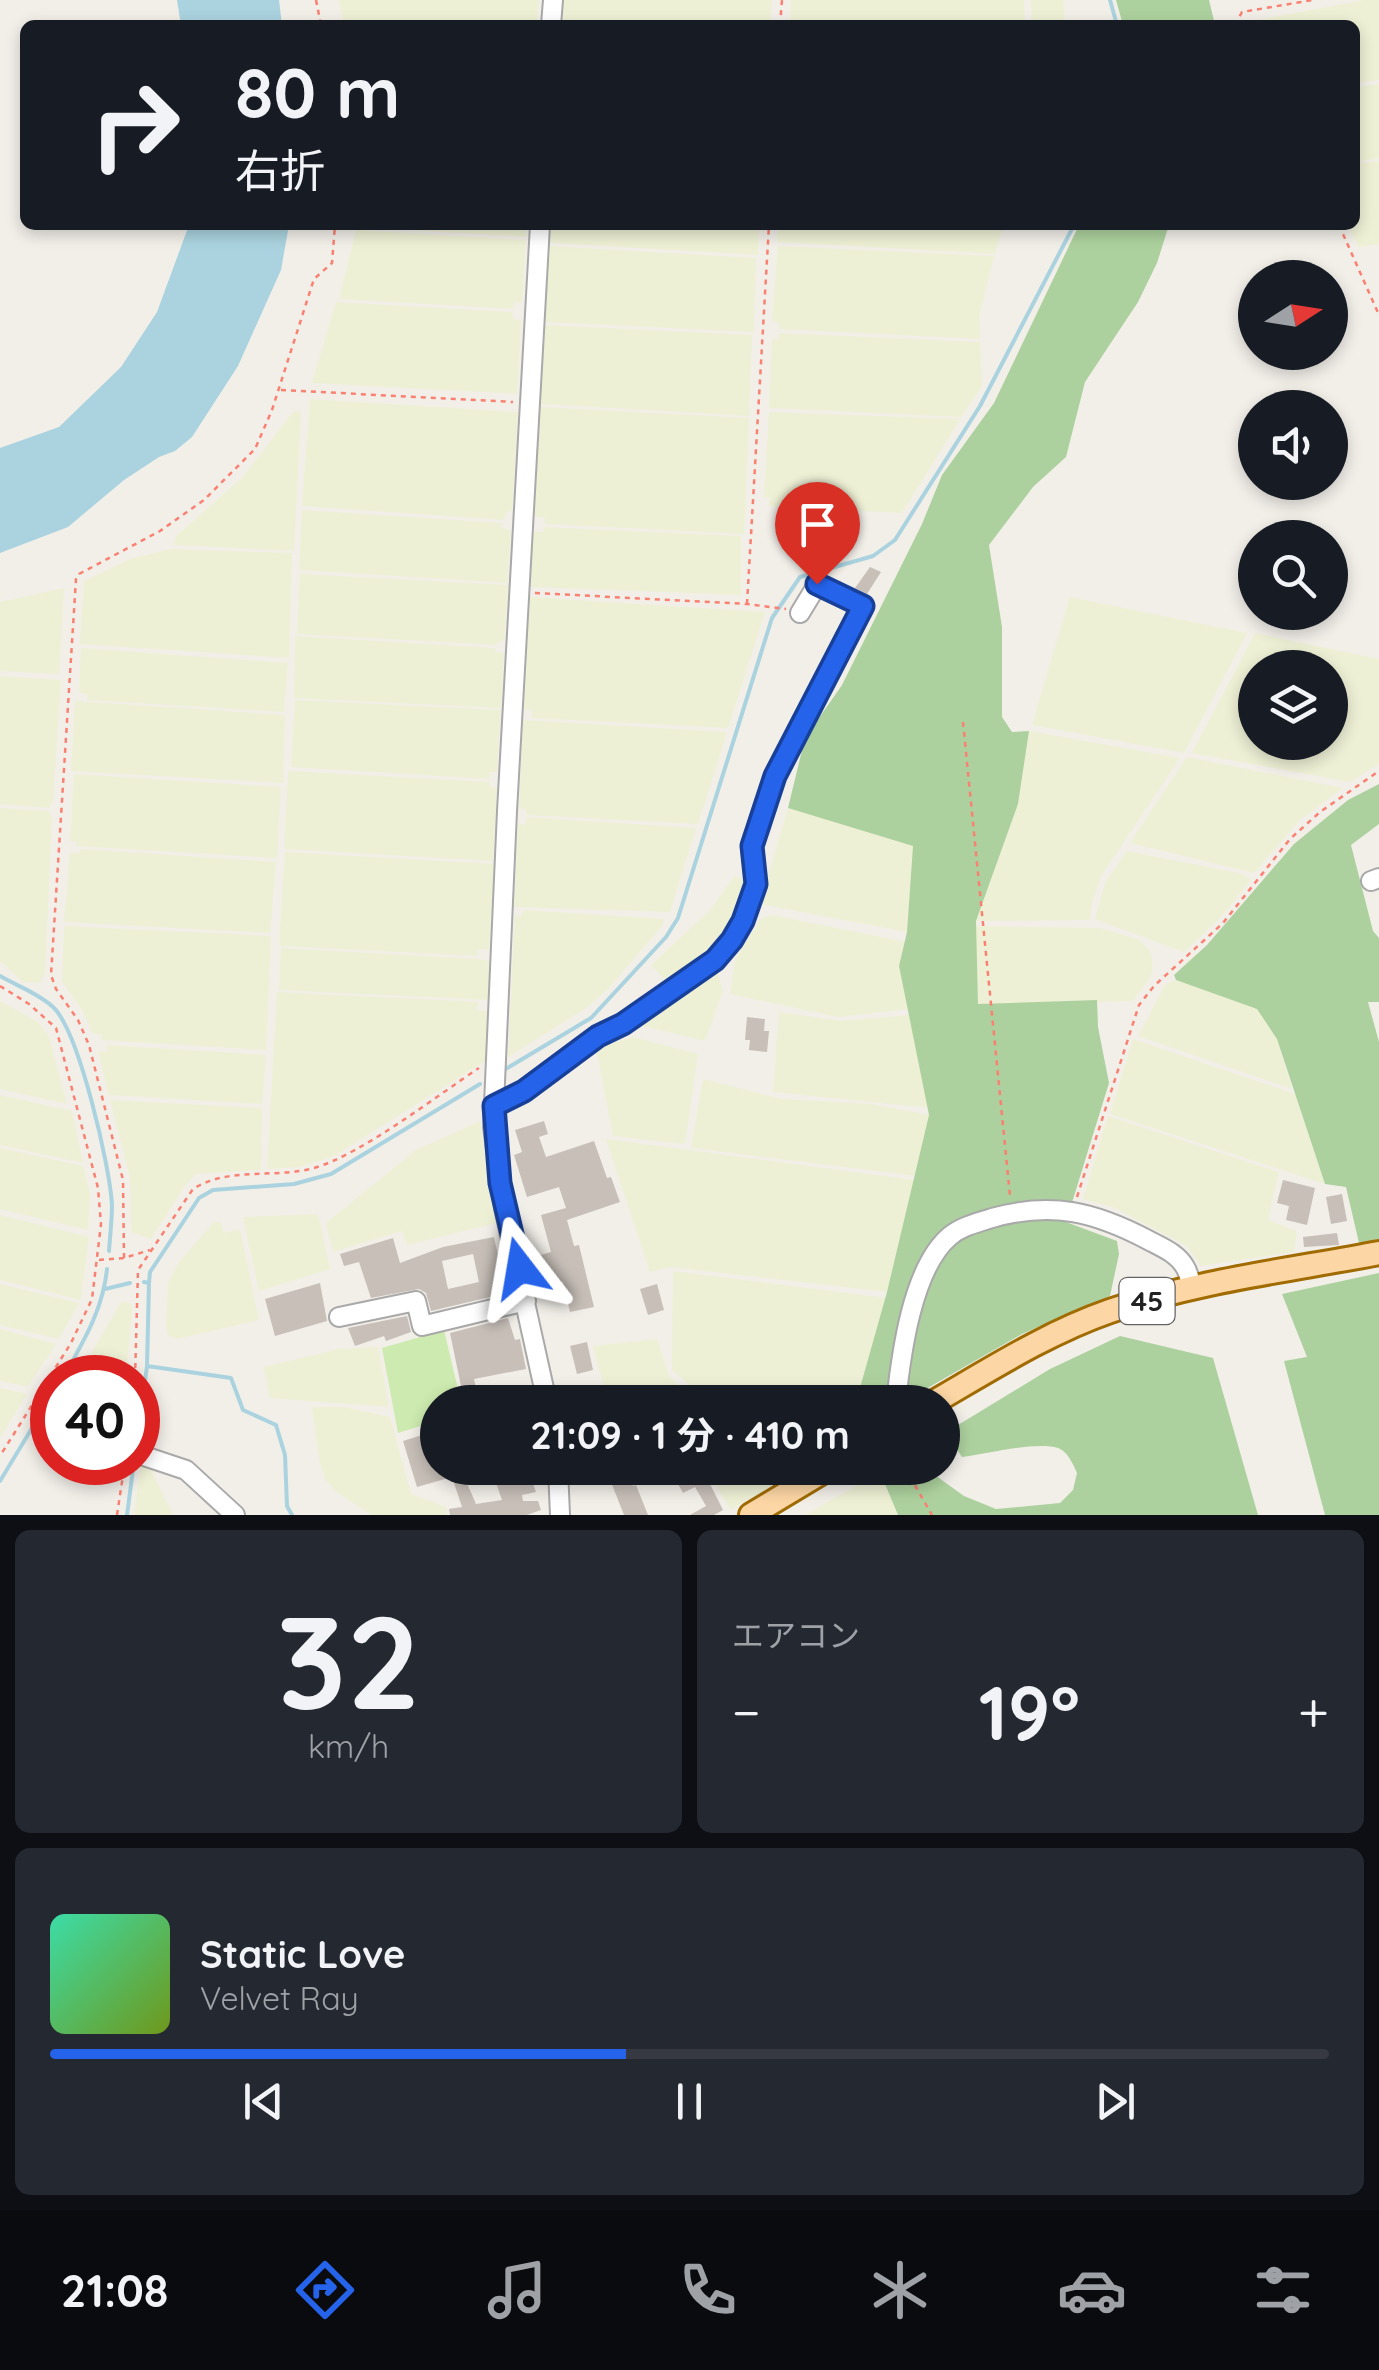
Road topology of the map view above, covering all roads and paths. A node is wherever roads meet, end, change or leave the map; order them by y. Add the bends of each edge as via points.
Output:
1 (1313, 0) edge
2 (1238, 20) edge
3 (335, 230) edge
4 (540, 230) edge
5 (769, 230) edge
6 (1341, 230) edge
7 (1379, 315) edge
8 (279, 390) junction
9 (529, 403) junction
10 (519, 592) junction
11 (747, 604) junction
12 (793, 611) joint
13 (963, 722) dead end
14 (1379, 771) edge
15 (0, 986) edge
16 (495, 1058) junction
17 (494, 1106) junction
18 (1073, 1210) junction
19 (1012, 1212) junction
20 (150, 1250) junction
21 (1379, 1253) edge
22 (124, 1258) junction
23 (98, 1260) junction
24 (1193, 1288) junction
25 (526, 1301) junction
26 (340, 1318) dead end
27 (135, 1355) edge
28 (543, 1385) edge
29 (898, 1385) edge
30 (960, 1387) edge
31 (0, 1456) edge
32 (160, 1463) edge
33 (126, 1485) edge
34 (559, 1485) edge
35 (800, 1485) edge
36 (915, 1485) edge
37 (116, 1515) edge
38 (236, 1515) edge
39 (560, 1515) edge
40 (750, 1515) edge
41 (932, 1515) edge

1 - 2 path via 1242,12
3 - 8 path via 332,263 314,279
4 - 9 street
5 - 11 path
6 - 7 path
8 - 9 path
8 - 22 path via 256,449 214,491 76,579 51,974 89,1045 123,1180
9 - 10 street
10 - 11 path
10 - 16 street
11 - 12 path
12 - 17 street via 817,584 863,606 775,776 752,846 756,884 732,940 715,960
13 - 19 path
14 - 18 path via 1290,839 1223,923 1139,1005
15 - 23 path via 44,1016 63,1046 98,1188
16 - 17 street
16 - 20 path via 325,1164 206,1181
17 - 25 street via 504,1208
18 - 19 street
18 - 24 street via 1108,1219 1169,1251 1186,1268
19 - 29 street via 963,1227 938,1250 907,1322
20 - 22 path
20 - 27 path via 138,1270
21 - 24 main road, 45
22 - 23 path
23 - 31 path via 92,1300
24 - 30 main road, 45 via 1111,1311 1038,1342
25 - 26 street via 422,1326 416,1301
25 - 28 street
32 - 38 street via 186,1470
33 - 37 path
34 - 39 street
35 - 40 main road
36 - 41 path

